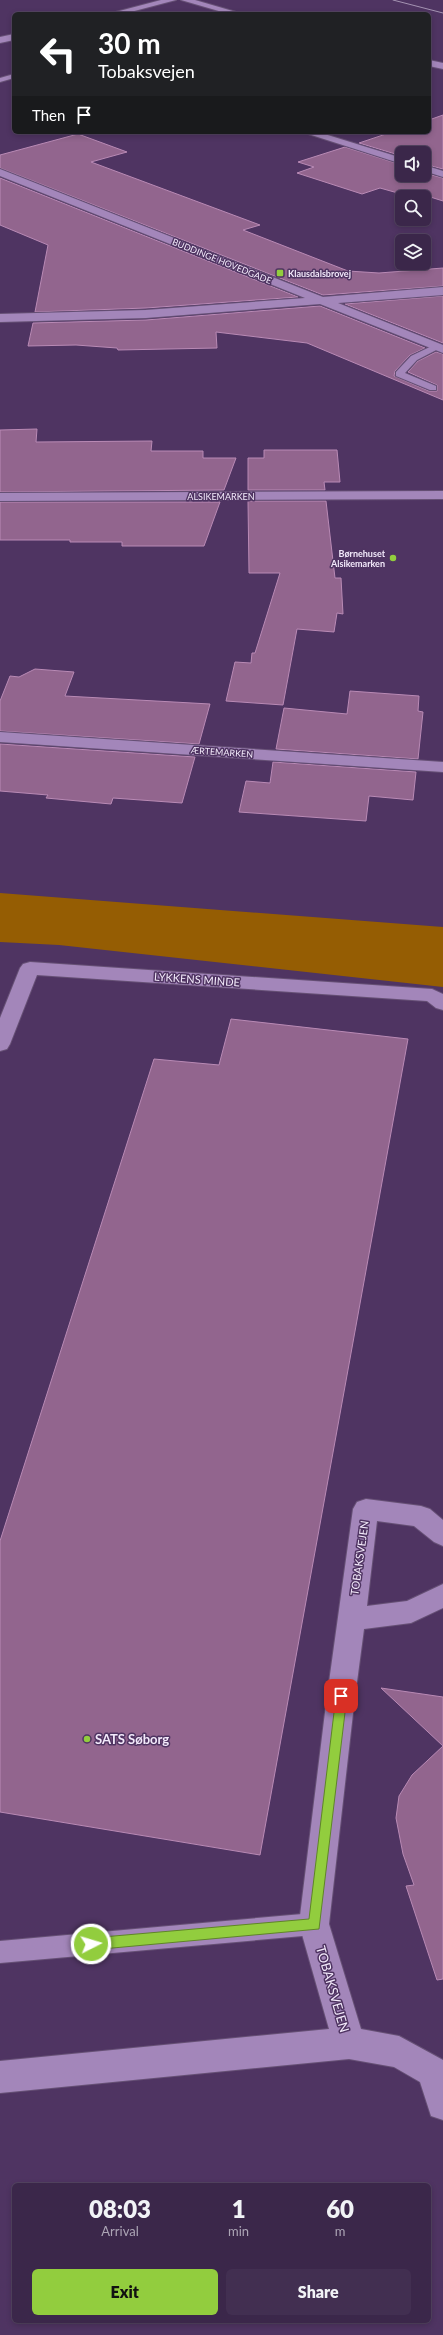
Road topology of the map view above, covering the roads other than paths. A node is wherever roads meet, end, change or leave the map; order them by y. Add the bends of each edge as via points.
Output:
1 (172, 0) edge
2 (185, 0) edge
3 (121, 12) edge
4 (231, 12) edge
5 (12, 38) edge
6 (2, 40) edge
7 (12, 42) edge
8 (431, 63) edge
9 (443, 66) edge
10 (12, 77) edge
11 (0, 80) edge
12 (314, 134) edge
13 (395, 159) edge
14 (431, 170) edge
15 (0, 172) edge
16 (443, 174) edge
17 (443, 291) edge
18 (323, 301) junction
19 (0, 318) edge
20 (440, 348) edge
21 (433, 388) dead end
22 (443, 495) edge
23 (0, 497) edge
24 (0, 738) edge
25 (443, 767) edge
26 (443, 1004) edge
27 (0, 1044) edge
28 (443, 1535) edge
29 (443, 1595) edge
30 (351, 1619) junction
31 (314, 1924) junction
32 (0, 1952) edge
33 (349, 2043) junction
34 (438, 2072) edge
35 (0, 2077) edge
36 (443, 2104) edge

1 - 3 street
2 - 4 street
5 - 6 street
6 - 7 street
8 - 9 street
10 - 11 lane
12 - 13 street
14 - 16 street
15 - 18 street, BUDDINGE HOVEDGADE
17 - 18 street
18 - 19 street via 146,314
18 - 20 street, BUDDINGE HOVEDGADE
20 - 21 lane via 414,358 400,374
22 - 23 street, ALSIKEMARKEN
24 - 25 street, ÆRTEMARKEN
26 - 27 street, LYKKENS MINDE via 432,995 30,968
28 - 30 street, TOBAKSVEJEN via 421,1516 366,1509
29 - 30 street via 411,1612
30 - 31 street, TOBAKSVEJEN
31 - 32 lane
31 - 33 street, TOBAKSVEJEN
33 - 34 street, TOBAKSVEJEN via 399,2052
33 - 35 street, TOBAKSVEJEN
34 - 36 street, TOBAKSVEJEN

